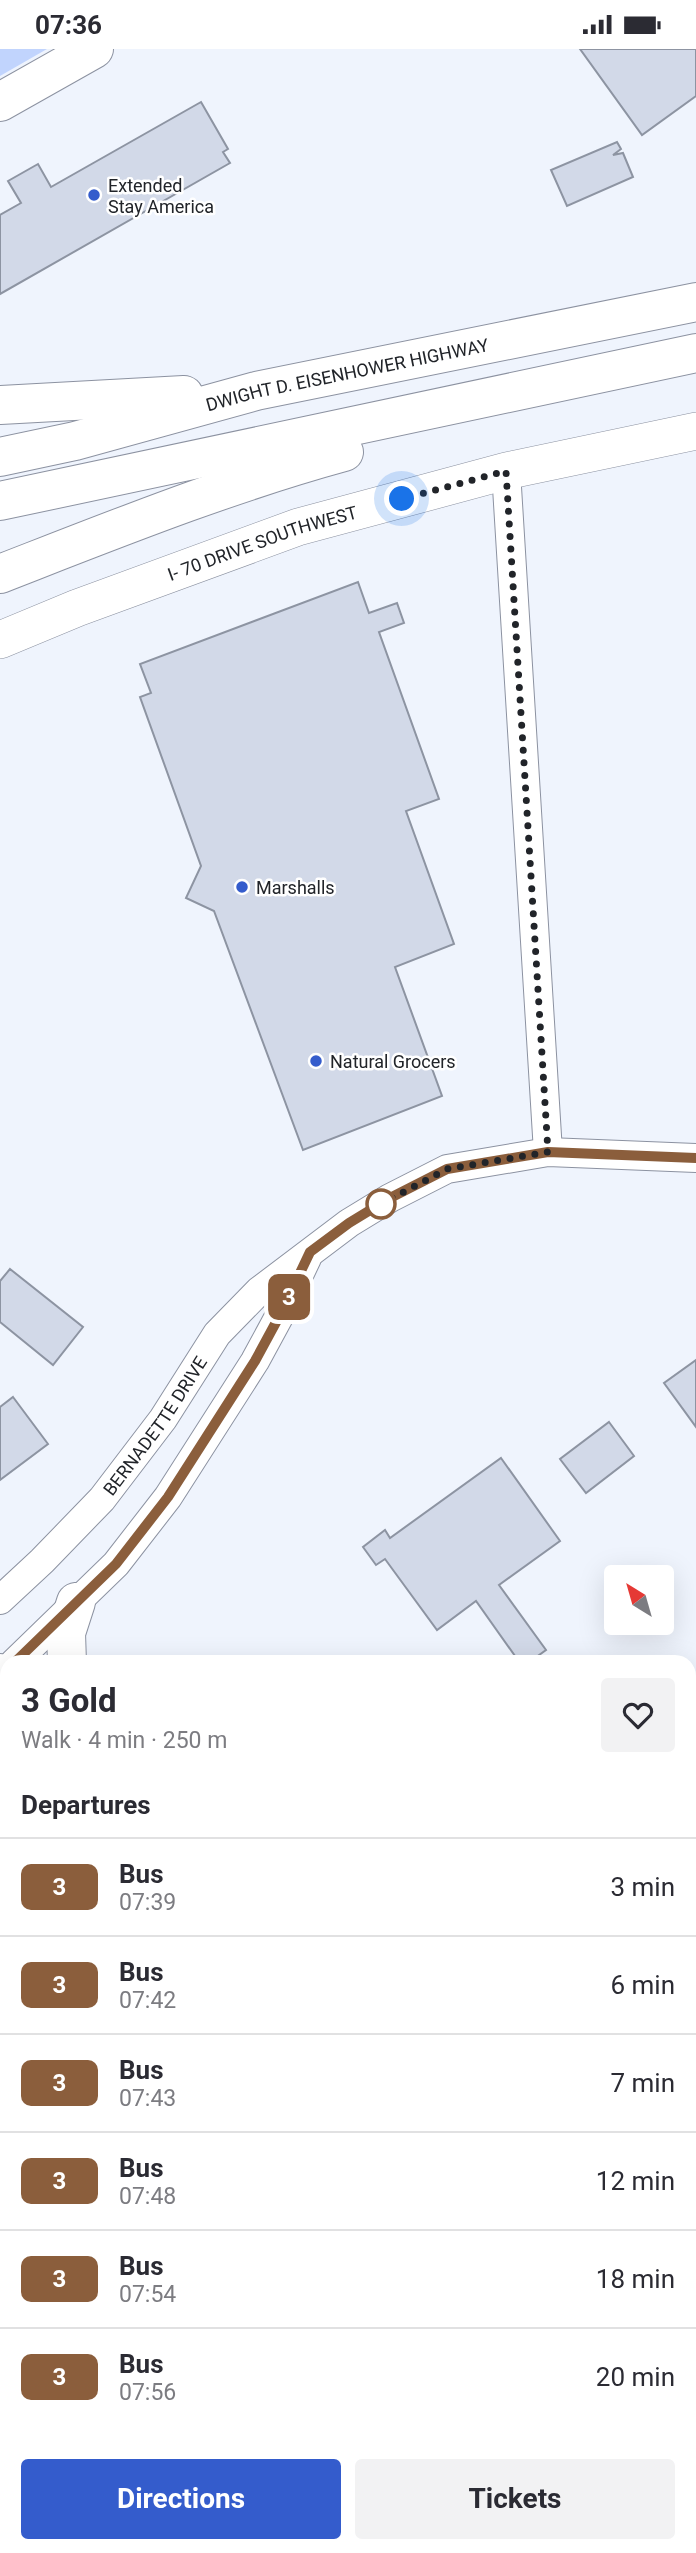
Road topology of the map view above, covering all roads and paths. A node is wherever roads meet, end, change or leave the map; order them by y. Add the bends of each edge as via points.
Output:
1 (94, 49) edge
2 (0, 102) edge
3 (696, 302) edge
4 (696, 353) edge
5 (256, 391) junction
6 (490, 397) junction
7 (0, 405) edge
8 (696, 431) edge
9 (0, 457) edge
10 (506, 471) junction
11 (0, 501) edge
12 (0, 574) edge
13 (0, 640) edge
14 (548, 1152) junction
15 (696, 1158) edge
16 (310, 1252) junction
17 (0, 1600) edge
18 (76, 1602) junction
19 (23, 1655) edge
20 (67, 1655) edge

1 - 2 main road
3 - 5 main road, DWIGHT D. EISENHOWER HIGHWAY
4 - 6 main road
5 - 7 main road
5 - 9 main road, DWIGHT D. EISENHOWER HIGHWAY
6 - 11 main road
6 - 12 main road via 435,427 299,464
8 - 10 street, I- 70 DRIVE SOUTHWEST
10 - 13 street, I- 70 DRIVE SOUTHWEST via 298,527
10 - 14 street
14 - 15 street, BERNADETTE DRIVE
14 - 16 street, BERNADETTE DRIVE via 447,1169 390,1198
16 - 17 street, BERNADETTE DRIVE via 259,1291 217,1333 163,1419 102,1499
16 - 18 street, BERNADETTE DRIVE via 255,1361 190,1464 116,1564
18 - 19 street, BERNADETTE DRIVE
18 - 20 main road via 66,1633

